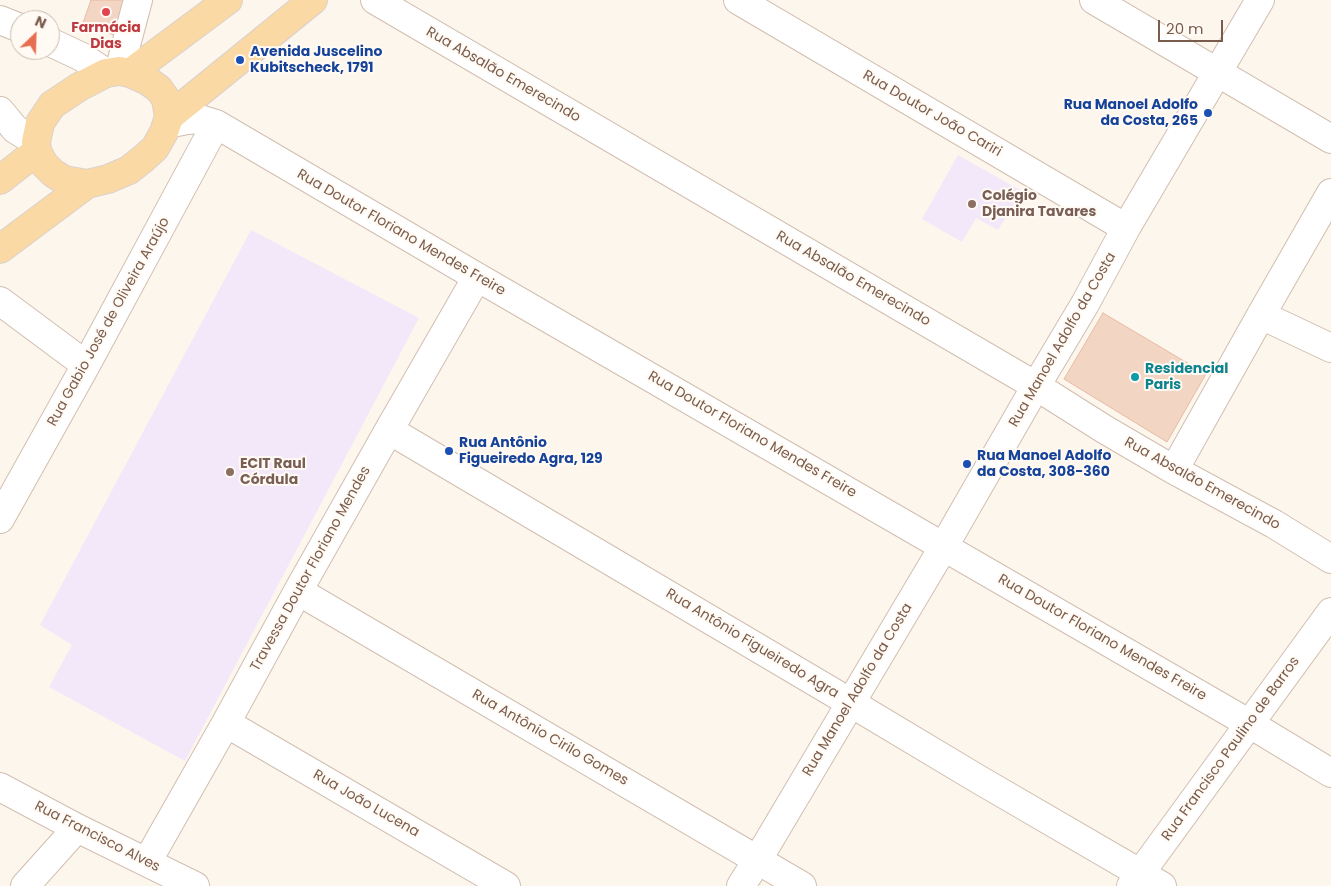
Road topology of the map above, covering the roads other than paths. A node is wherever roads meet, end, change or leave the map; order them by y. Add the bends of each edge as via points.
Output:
1 (138, 0) edge
2 (228, 0) edge
3 (313, 0) edge
4 (375, 0) edge
5 (738, 0) edge
6 (1094, 0) edge
7 (1260, 0) edge
8 (60, 47) edge
9 (118, 72) junction
10 (1218, 73) junction
11 (0, 111) edge
12 (168, 121) junction
13 (216, 124) junction
14 (1331, 138) edge
15 (36, 147) junction
16 (0, 180) edge
17 (87, 184) junction
18 (1331, 193) edge
19 (1126, 228) junction
20 (0, 249) edge
21 (477, 277) junction
22 (0, 300) edge
23 (1261, 315) junction
24 (1331, 348) edge
25 (86, 365) junction
26 (1036, 386) junction
27 (389, 430) junction
28 (1174, 470) junction
29 (0, 519) edge
30 (944, 546) junction
31 (1331, 559) edge
32 (298, 591) junction
33 (1331, 612) edge
34 (851, 703) junction
35 (226, 723) junction
36 (1250, 724) junction
37 (1331, 773) edge
38 (0, 786) edge
39 (77, 828) junction
40 (758, 860) junction
41 (147, 862) junction
42 (1144, 882) edge
43 (25, 886) edge
44 (195, 886) edge
45 (506, 886) edge
46 (741, 886) edge
47 (802, 886) edge

1 - 9 street
2 - 9 main road
3 - 12 main road
4 - 26 street, Rua Absalão Emerecindo
5 - 19 street, Rua Doutor João Cariri
6 - 10 street
7 - 10 street, Rua Manoel Adolfo da Costa
8 - 9 street
9 - 12 main road via 148,81 159,89 166,100
9 - 15 main road via 79,88 52,106 40,123
10 - 14 street
10 - 19 street, Rua Manoel Adolfo da Costa
11 - 15 street
12 - 13 street, Rua Doutor Floriano Mendes Freire via 200,119
12 - 17 main road via 155,148 129,170
13 - 21 street, Rua Doutor Floriano Mendes Freire
13 - 25 street, Rua Gabio José de Oliveira Araújo
15 - 16 main road
15 - 17 main road via 44,164 53,173 64,180
17 - 20 main road
18 - 23 street
19 - 26 street, Rua Manoel Adolfo da Costa
21 - 27 street, Travessa Doutor Floriano Mendes
21 - 30 street, Rua Doutor Floriano Mendes Freire
22 - 25 street
23 - 24 street
23 - 28 street
25 - 29 street, Rua Gabio José de Oliveira Araújo
26 - 28 street, Rua Absalão Emerecindo
26 - 30 street, Rua Manoel Adolfo da Costa
27 - 32 street, Travessa Doutor Floriano Mendes
27 - 34 street, Rua Antônio Figueiredo Agra
28 - 31 street, Rua Absalão Emerecindo
30 - 34 street, Rua Manoel Adolfo da Costa
30 - 36 street, Rua Doutor Floriano Mendes Freire
32 - 35 street, Travessa Doutor Floriano Mendes
32 - 40 street, Rua Antônio Cirilo Gomes
33 - 36 street, Rua Francisco Paulino de Barros
34 - 40 street, Rua Manoel Adolfo da Costa
34 - 42 street, Rua Antônio Figueiredo Agra
35 - 41 street, Travessa Doutor Floriano Mendes
35 - 45 street, Rua João Lucena
36 - 37 street, Rua Doutor Floriano Mendes Freire
36 - 42 street, Rua Francisco Paulino de Barros
38 - 39 street, Rua Francisco Alves
39 - 41 street, Rua Francisco Alves
39 - 43 street
40 - 46 street, Rua Manoel Adolfo da Costa
40 - 47 street, Rua Antônio Cirilo Gomes
41 - 44 street, Rua Francisco Alves

